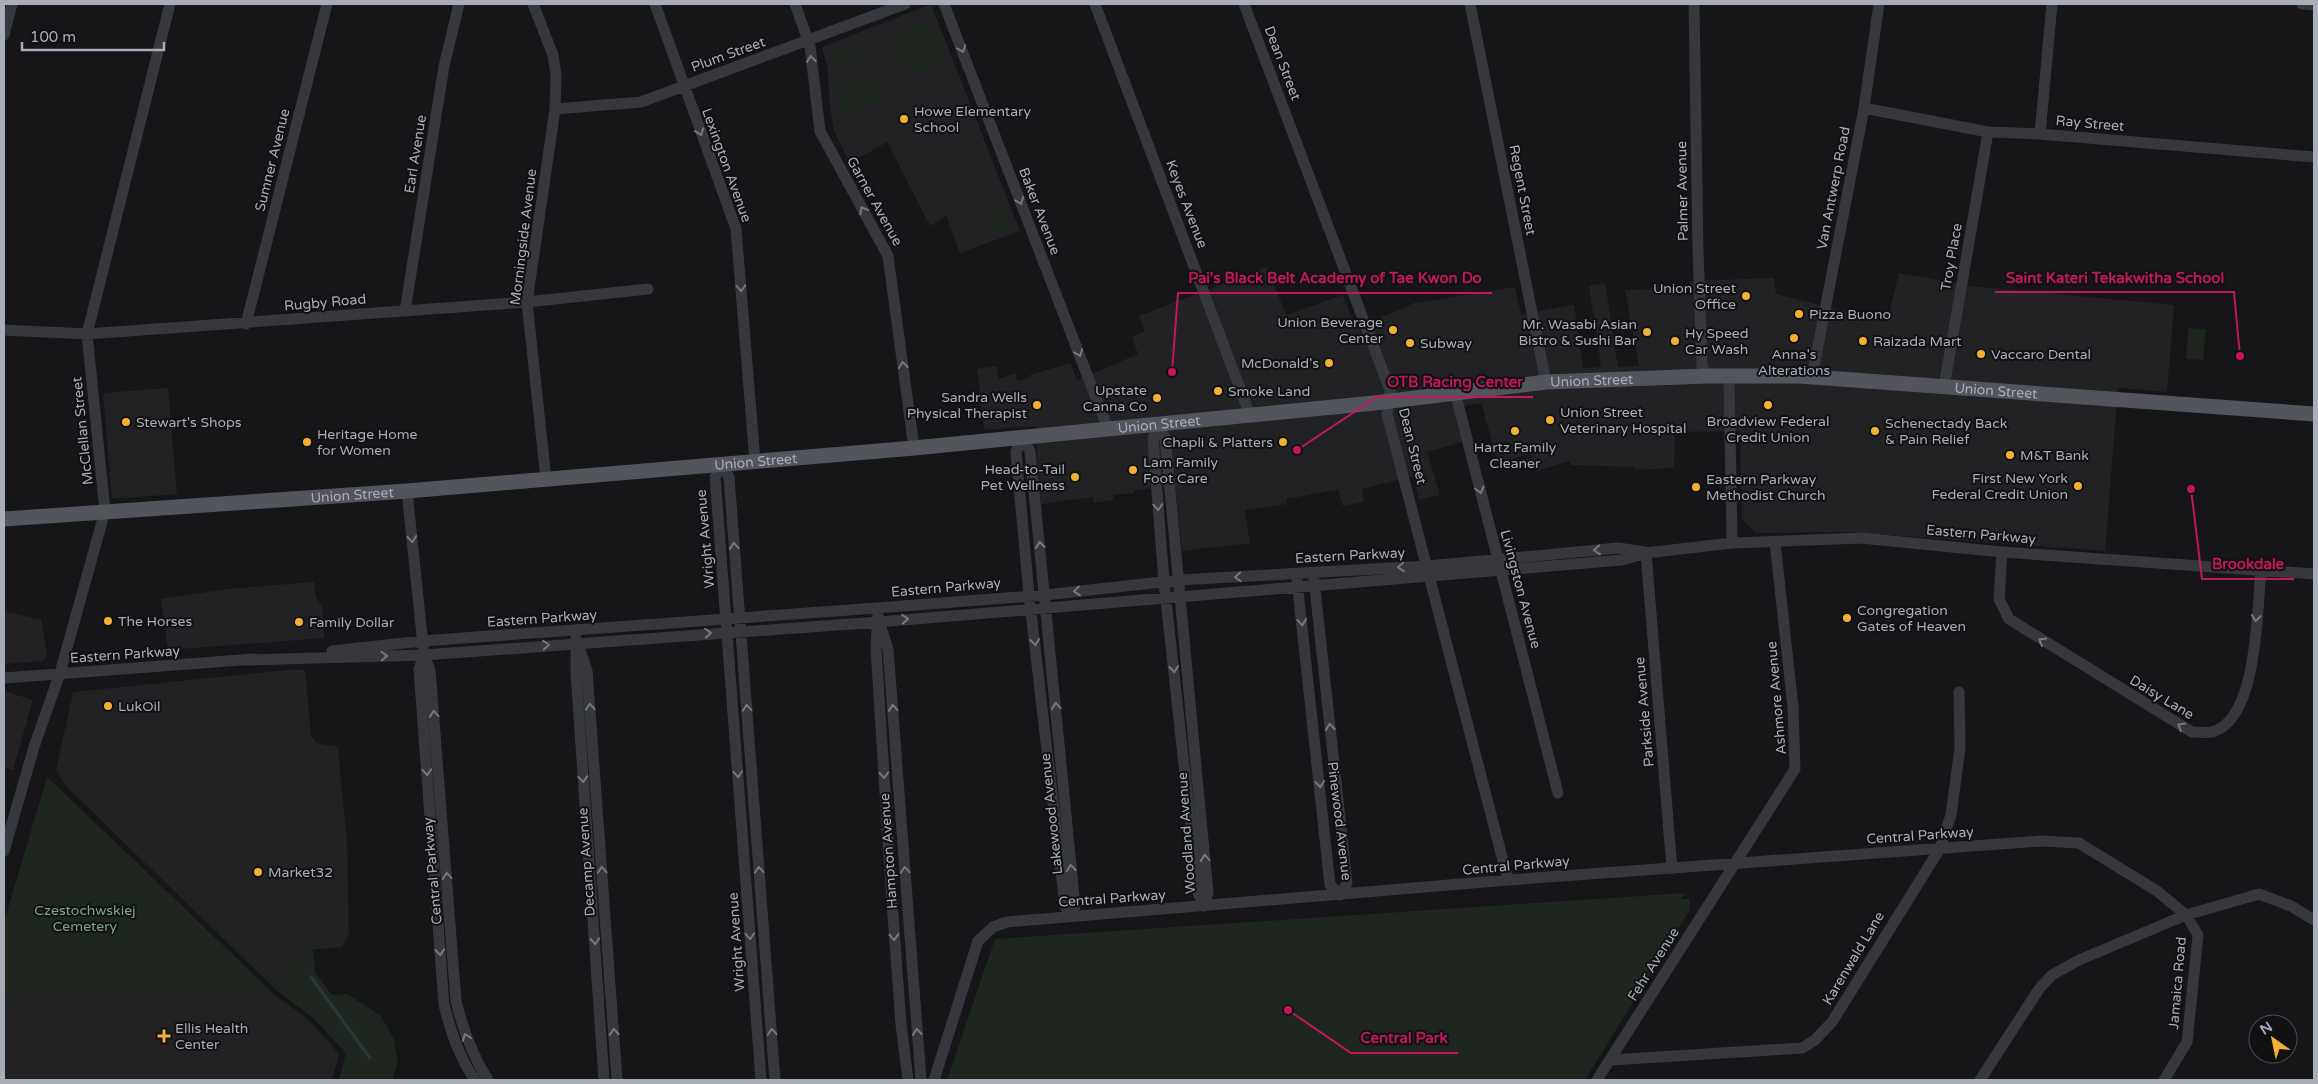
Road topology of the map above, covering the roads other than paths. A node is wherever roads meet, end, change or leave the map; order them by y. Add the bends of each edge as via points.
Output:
1 (12, 4) edge
2 (170, 4) edge
3 (327, 4) edge
4 (459, 4) edge
5 (533, 4) edge
6 (654, 4) edge
7 (795, 4) edge
8 (905, 4) edge
9 (944, 4) edge
10 (1095, 4) edge
11 (1244, 4) edge
12 (1470, 4) edge
13 (1694, 4) edge
14 (1879, 4) edge
15 (2052, 4) edge
16 (2302, 4) edge
17 (2314, 4) edge
18 (4, 35) edge
19 (808, 40) junction
20 (683, 87) junction
21 (1864, 108) junction
22 (556, 109) junction
23 (1988, 132) junction
24 (2040, 134) junction
25 (2314, 158) edge
26 (648, 290) dead end
27 (527, 302) junction
28 (405, 311) junction
29 (246, 324) junction
30 (4, 330) edge
31 (87, 334) junction
32 (1706, 376) junction
33 (1729, 377) junction
34 (1812, 377) junction
35 (1546, 382) junction
36 (1944, 387) junction
37 (1455, 392) junction
38 (1387, 401) junction
39 (2314, 414) edge
40 (1250, 415) junction
41 (1158, 424) junction
42 (1108, 429) junction
43 (1021, 438) junction
44 (914, 448) junction
45 (756, 461) junction
46 (721, 465) junction
47 (546, 479) junction
48 (408, 491) junction
49 (105, 512) junction
50 (1023, 516) junction
51 (1036, 516) junction
52 (4, 519) edge
53 (1775, 542) junction
54 (1732, 543) junction
55 (2002, 552) junction
56 (1646, 553) junction
57 (1498, 559) junction
58 (2261, 569) junction
59 (1429, 570) junction
60 (1501, 571) junction
61 (1314, 573) junction
62 (1296, 574) junction
63 (2314, 574) edge
64 (1179, 580) junction
65 (1164, 582) junction
66 (1315, 586) junction
67 (1298, 587) junction
68 (1029, 595) junction
69 (1180, 596) junction
70 (1166, 597) junction
71 (1046, 601) junction
72 (877, 608) junction
73 (1031, 608) junction
74 (726, 618) junction
75 (740, 618) junction
76 (878, 622) junction
77 (741, 630) junction
78 (576, 631) junction
79 (727, 631) junction
80 (422, 641) junction
81 (577, 643) junction
82 (424, 654) junction
83 (248, 660) junction
84 (60, 673) junction
85 (4, 678) edge
86 (1959, 692) dead end
87 (1558, 793) dead end
88 (1939, 850) junction
89 (4, 851) edge
90 (1734, 864) junction
91 (1672, 869) junction
92 (1508, 880) junction
93 (1340, 896) junction
94 (1204, 906) junction
95 (2186, 915) junction
96 (1071, 916) junction
97 (2314, 920) edge
98 (1610, 1060) junction
99 (475, 1080) edge
100 (488, 1080) edge
101 (604, 1080) edge
102 (617, 1080) edge
103 (762, 1080) edge
104 (776, 1080) edge
105 (908, 1080) edge
106 (921, 1080) edge
107 (934, 1080) edge
108 (1597, 1080) edge
109 (1980, 1080) edge
110 (2164, 1080) edge

1 - 18 street
2 - 31 street, McClellan Street
3 - 29 street, Sumner Avenue
4 - 28 street, Earl Avenue via 444,66
5 - 22 street, Morningside Avenue via 553,55
6 - 20 street, Lexington Avenue
7 - 19 street, Garner Avenue
8 - 19 street, Plum Street
9 -> 42 street, Baker Avenue
10 - 40 street, Keyes Avenue
11 - 38 street, Dean Street via 1390,390
12 - 35 street, Regent Street
13 - 32 street, Palmer Avenue via 1698,250 1702,366
14 - 21 street, Van Antwerp Road
15 - 24 street
16 - 17 street
19 - 20 street, Plum Street
44 -> 19 street, Garner Avenue via 888,256 820,131
20 - 22 street, Plum Street via 641,102
20 -> 45 street, Lexington Avenue via 736,229
21 - 23 street, Ray Street
21 - 34 street, Van Antwerp Road
22 - 27 street, Morningside Avenue
23 - 24 street, Ray Street
23 - 36 street, Troy Place
24 - 25 street, Ray Street
26 - 27 street, Rugby Road
27 - 28 street, Rugby Road
27 - 47 street, Morningside Avenue
28 - 29 street, Rugby Road
29 - 31 street, Rugby Road
30 - 31 street, Rugby Road
31 - 49 street, McClellan Street
32 - 33 main road, Union Street
32 - 35 main road, Union Street
33 - 34 main road, Union Street
33 - 54 street
34 - 36 main road, Union Street
35 - 37 main road, Union Street
36 - 39 main road, Union Street
37 - 38 main road, Union Street
37 -> 57 street, Livingston Avenue
38 - 40 main road, Union Street
38 - 59 street, Dean Street via 1387,414
40 - 41 main road, Union Street
41 - 42 main road, Union Street
41 - 64 street, Woodland Avenue via 1165,438
41 -> 65 street, Woodland Avenue via 1153,439
42 - 43 main road, Union Street
43 - 44 main road, Union Street
43 - 50 street, Lakewood Avenue via 1016,452
43 - 51 street, Lakewood Avenue via 1030,450
44 - 45 main road, Union Street
45 - 46 main road, Union Street
46 - 47 main road, Union Street
46 - 74 street, Wright Avenue via 715,477
75 -> 46 street, Wright Avenue via 729,477
47 - 48 main road, Union Street
48 - 49 main road, Union Street
48 -> 80 street, Central Parkway
49 - 52 main road, Union Street
49 - 84 street, McClellan Street
50 - 51 street
50 - 68 street, Lakewood Avenue
71 -> 51 street, Lakewood Avenue
53 - 54 street, Eastern Parkway
53 - 55 street, Eastern Parkway via 1861,538
53 - 90 street, Ashmore Avenue via 1793,707 1795,770
54 - 56 street, Eastern Parkway
55 - 58 street, Eastern Parkway
58 -> 55 street, Daisy Lane via 2252,662 2243,699 2236,714 2223,726 2210,732 2192,732 2009,619 1999,599
56 -> 57 street, Eastern Parkway via 1618,548
56 - 60 street, Eastern Parkway via 1622,560
56 - 91 street, Parkside Avenue
57 - 59 street, Eastern Parkway
57 - 60 street, Livingston Avenue
58 - 63 street, Eastern Parkway
59 - 60 street, Eastern Parkway
59 -> 61 street, Eastern Parkway
59 - 66 street, Eastern Parkway
59 - 92 street, Dean Street
60 - 87 street, Livingston Avenue
61 - 62 street, Eastern Parkway
61 - 66 street, Pinewood Avenue
62 -> 64 street, Eastern Parkway
62 - 67 street, Pinewood Avenue
64 - 65 street, Eastern Parkway
64 - 69 street, Woodland Avenue
65 - 70 street, Woodland Avenue
65 -> 71 street, Eastern Parkway
66 - 67 street, Eastern Parkway
93 -> 66 street, Pinewood Avenue via 1346,883
67 - 69 street, Eastern Parkway
67 -> 93 street, Pinewood Avenue via 1330,885
68 - 71 street, Eastern Parkway
68 - 72 street, Eastern Parkway
68 - 73 street, Lakewood Avenue
69 - 70 street, Eastern Parkway
94 -> 69 street, Woodland Avenue via 1208,893
70 - 71 street, Eastern Parkway
70 -> 94 street, Woodland Avenue via 1198,893
71 - 73 street, Eastern Parkway
96 -> 71 street, Lakewood Avenue via 1075,906
72 - 75 street, Eastern Parkway
72 - 76 street, Hampton Avenue
76 -> 73 street, Eastern Parkway
73 -> 96 street, Lakewood Avenue via 1065,906
74 - 75 street, Eastern Parkway
74 - 78 street, Eastern Parkway
74 - 79 street, Wright Avenue
75 - 77 street, Wright Avenue
76 - 77 street, Eastern Parkway
76 -> 105 street, Hampton Avenue via 876,648 892,902
106 -> 76 street, Hampton Avenue via 888,649
77 - 79 street, Eastern Parkway
104 -> 77 street, Wright Avenue
78 - 80 street, Eastern Parkway
78 - 81 street, Decamp Avenue
81 -> 79 street, Eastern Parkway
79 -> 103 street, Wright Avenue
80 - 82 street, Central Parkway
80 - 83 street, Eastern Parkway
82 -> 81 street, Eastern Parkway
81 -> 101 street, Decamp Avenue via 576,672
102 -> 81 street, Decamp Avenue via 588,670
83 -> 82 street, Eastern Parkway
82 -> 99 street, Central Parkway via 419,669 444,1005 452,1037
100 -> 82 street, Central Parkway via 474,1058 456,1001 430,670
83 - 84 street, Eastern Parkway
84 - 85 street, Eastern Parkway
84 - 89 street, McClellan Street via 34,747
86 - 88 street, Karenwald Lane via 1960,748 1951,815
88 - 90 street, Central Parkway
88 - 95 street, Central Parkway via 2042,840 2078,843 2157,891
88 - 98 street, Karenwald Lane via 1832,1022 1815,1040 1802,1048
90 - 91 street, Central Parkway
90 - 98 street, Fehr Avenue
91 - 92 street, Central Parkway
92 - 93 street, Central Parkway
93 - 94 street, Central Parkway
94 - 96 street, Central Parkway
95 - 97 street via 2259,894 2291,906
95 - 109 street via 2079,960 2052,975 2039,989
95 - 110 street, Jamaica Road via 2198,934 2187,1042
96 - 107 street, Central Parkway via 1007,922 994,927 978,940
98 - 108 street, Fehr Avenue

